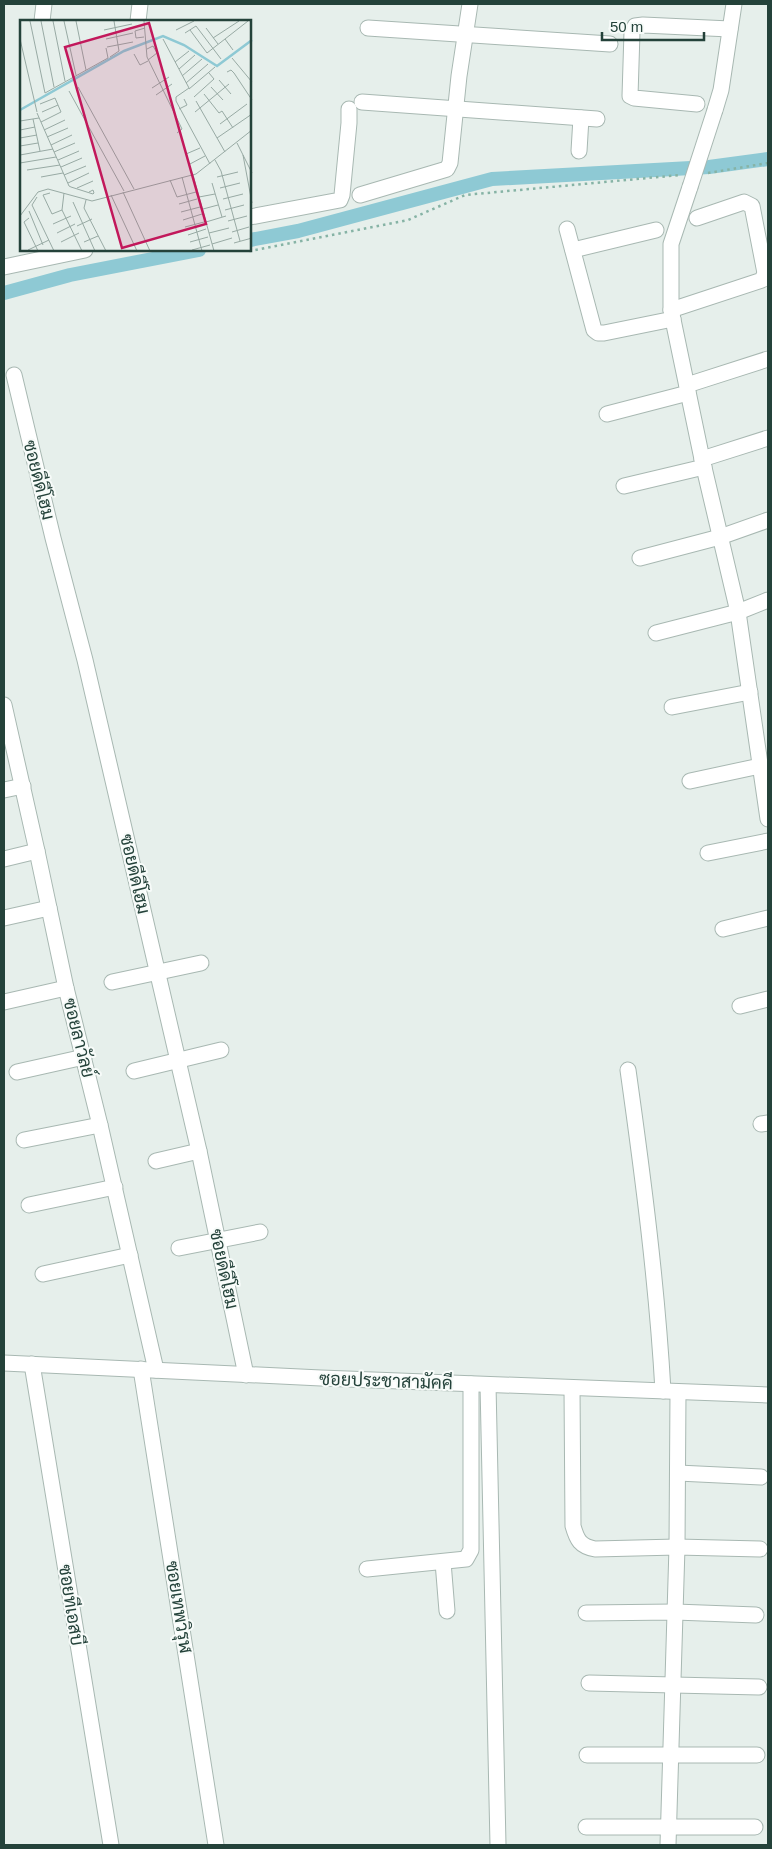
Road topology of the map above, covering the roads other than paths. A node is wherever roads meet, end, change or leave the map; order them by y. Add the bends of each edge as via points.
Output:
1 (44, 4) edge
2 (140, 4) edge
3 (470, 4) edge
4 (734, 4) edge
5 (42, 20) edge
6 (138, 20) edge
7 (368, 28) dead end
8 (730, 29) junction
9 (466, 34) junction
10 (610, 44) dead end
11 (697, 104) dead end
12 (456, 110) junction
13 (581, 118) junction
14 (597, 119) dead end
15 (579, 151) dead end
16 (360, 195) dead end
17 (251, 217) edge
18 (697, 218) dead end
19 (567, 229) dead end
20 (656, 230) dead end
21 (573, 250) junction
22 (74, 251) edge
23 (25, 256) edge
24 (4, 267) edge
25 (672, 315) junction
26 (768, 359) edge
27 (14, 375) dead end
28 (687, 389) junction
29 (607, 414) dead end
30 (768, 438) edge
31 (703, 463) junction
32 (624, 486) dead end
33 (768, 520) edge
34 (720, 537) junction
35 (640, 558) dead end
36 (768, 600) edge
37 (738, 612) junction
38 (656, 633) dead end
39 (750, 692) junction
40 (4, 705) edge
41 (672, 707) dead end
42 (760, 766) junction
43 (690, 781) dead end
44 (23, 786) junction
45 (4, 790) edge
46 (768, 818) edge
47 (768, 841) edge
48 (37, 851) junction
49 (708, 853) dead end
50 (4, 859) edge
51 (49, 908) junction
52 (4, 918) edge
53 (768, 918) edge
54 (723, 929) dead end
55 (201, 962) dead end
56 (158, 972) junction
57 (112, 982) dead end
58 (66, 988) junction
59 (768, 999) edge
60 (4, 1002) edge
61 (740, 1006) dead end
62 (221, 1050) dead end
63 (84, 1057) junction
64 (178, 1059) junction
65 (628, 1070) dead end
66 (134, 1071) dead end
67 (17, 1072) dead end
68 (100, 1125) junction
69 (24, 1140) dead end
70 (199, 1150) junction
71 (156, 1161) dead end
72 (115, 1187) junction
73 (29, 1205) dead end
74 (260, 1232) dead end
75 (218, 1240) junction
76 (179, 1248) dead end
77 (130, 1254) junction
78 (43, 1274) dead end
79 (4, 1363) edge
80 (32, 1364) junction
81 (148, 1370) junction
82 (246, 1375) junction
83 (471, 1384) junction
84 (488, 1384) junction
85 (572, 1388) junction
86 (670, 1391) junction
87 (768, 1395) edge
88 (678, 1473) junction
89 (761, 1477) dead end
90 (677, 1547) junction
91 (760, 1549) dead end
92 (443, 1562) junction
93 (367, 1569) dead end
94 (448, 1611) dead end
95 (675, 1612) junction
96 (586, 1613) dead end
97 (756, 1615) dead end
98 (589, 1683) dead end
99 (672, 1685) junction
100 (758, 1687) dead end
101 (587, 1755) dead end
102 (670, 1755) junction
103 (756, 1755) dead end
104 (586, 1827) dead end
105 (668, 1827) junction
106 (755, 1827) dead end
107 (111, 1845) edge
108 (216, 1845) edge
109 (498, 1845) edge
110 (668, 1845) edge

1 - 5 street
2 - 6 street
3 - 9 street
4 - 8 street
7 - 9 street
8 - 11 street via 643,25 635,26 632,32 630,96
8 - 25 street, bridge via 721,90 685,181 671,244
9 - 10 street
9 - 12 street
12 - 13 street
12 - 16 street via 450,163 446,169
12 - 17 street via 356,106 349,123 340,200
13 - 14 street
13 - 15 street
18 - 25 street via 744,202 752,206 764,277
19 - 21 street
20 - 21 street
21 - 25 street via 594,330 598,333
22 - 23 street
23 - 24 street
25 - 28 street
26 - 28 street
27 - 56 street, ซอยดีดีโฮม
28 - 29 street
28 - 31 street
30 - 31 street
31 - 32 street
31 - 34 street
33 - 34 street
34 - 35 street
34 - 37 street
36 - 37 street
37 - 38 street
37 - 39 street
39 - 41 street
39 - 42 street
40 - 44 street, ซอยลาวัลย์
42 - 43 street
42 - 46 street
44 - 45 street
44 - 48 street, ซอยลาวัลย์
47 - 49 street
48 - 50 street
48 - 51 street, ซอยลาวัลย์
51 - 52 street
51 - 58 street, ซอยลาวัลย์
53 - 54 street
55 - 56 street
56 - 57 street
56 - 64 street, ซอยดีดีโฮม
58 - 60 street
58 - 63 street, ซอยลาวัลย์
59 - 61 street
62 - 64 street
63 - 67 street
63 - 68 street, ซอยลาวัลย์
64 - 66 street
64 - 70 street, ซอยดีดีโฮม
65 - 86 street via 660,1334
68 - 69 street
68 - 72 street, ซอยลาวัลย์
70 - 71 street
70 - 75 street, ซอยดีดีโฮม
72 - 73 street
72 - 77 street, ซอยลาวัลย์
74 - 75 street
75 - 76 street
75 - 82 street, ซอยดีดีโฮม
77 - 78 street
77 - 81 street, ซอยลาวัลย์
79 - 80 street, ซอยประชาสามัคคี
80 - 81 street, ซอยประชาสามัคคี
80 - 107 street, ซอยทีเอสบี
81 - 82 street, ซอยประชาสามัคคี
81 - 108 street, ซอยเทพวิรุฬ
82 - 83 street, ซอยประชาสามัคคี
83 - 84 street, ซอยประชาสามัคคี
83 - 92 street via 471,1550 466,1559
84 - 85 street, ซอยประชาสามัคคี
84 - 109 street
85 - 86 street, ซอยประชาสามัคคี
85 - 90 street via 573,1526 577,1539 584,1547 595,1549
86 - 87 street, ซอยประชาสามัคคี
86 - 88 street
88 - 89 street
88 - 90 street
90 - 91 street
90 - 95 street
92 - 93 street
92 - 94 street
95 - 96 street
95 - 97 street
95 - 99 street
98 - 99 street
99 - 100 street
99 - 102 street
101 - 102 street
102 - 103 street
102 - 105 street
104 - 105 street
105 - 106 street
105 - 110 street

